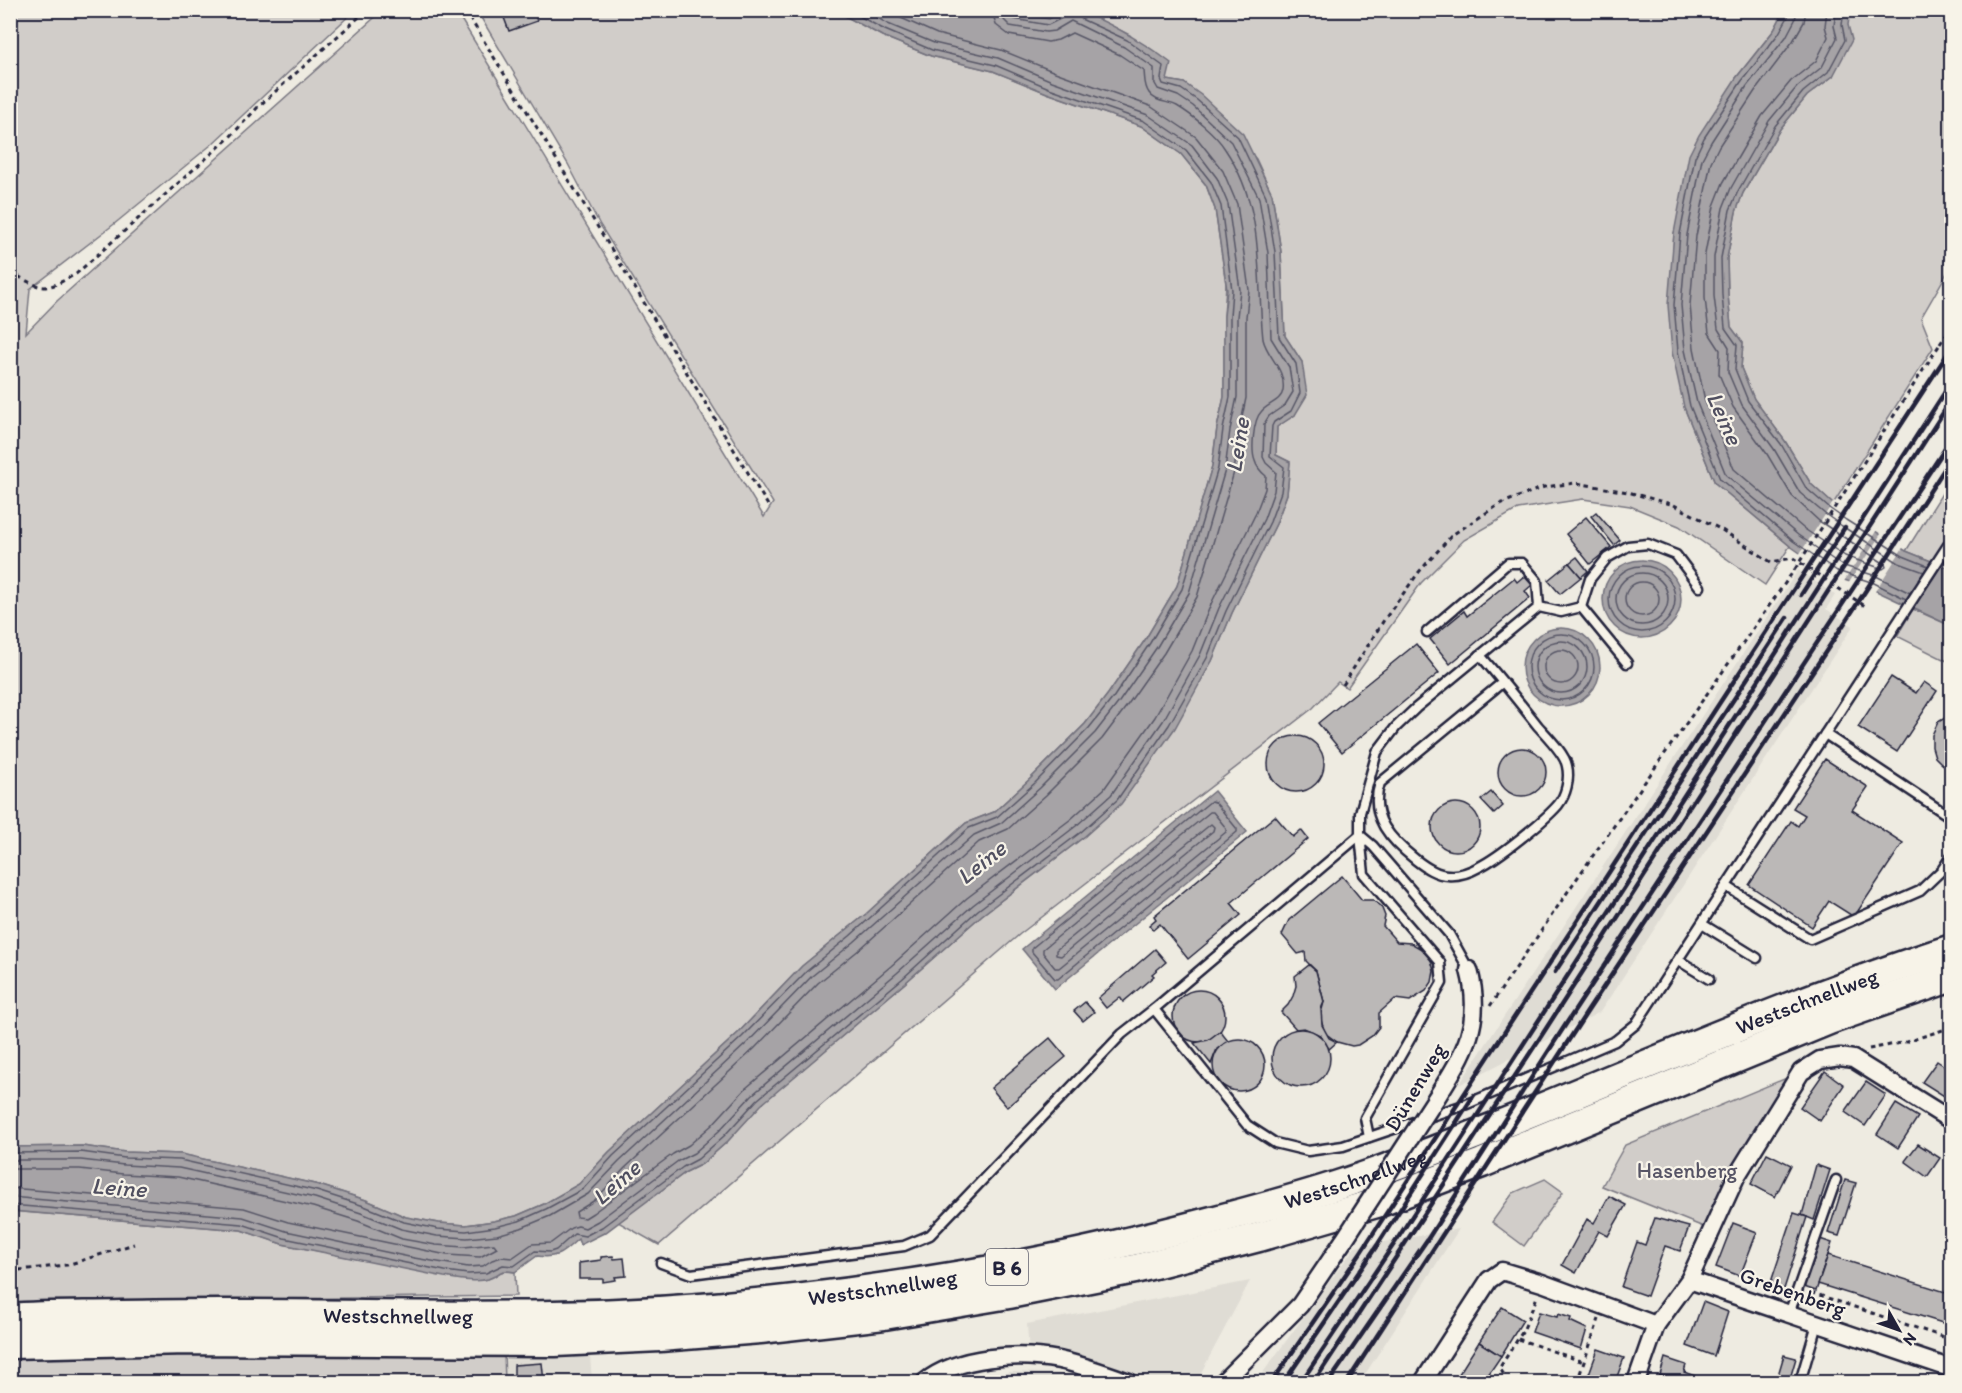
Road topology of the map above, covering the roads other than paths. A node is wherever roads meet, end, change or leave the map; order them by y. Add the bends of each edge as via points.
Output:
1 (1952, 539) edge
2 (1700, 587) dead end
3 (1539, 607) junction
4 (1581, 607) junction
5 (1427, 632) dead end
6 (1480, 655) junction
7 (1627, 663) dead end
8 (1503, 682) junction
9 (1825, 734) junction
10 (1369, 778) junction
11 (1380, 783) junction
12 (1952, 818) edge
13 (1360, 835) junction
14 (1952, 855) edge
15 (1726, 886) junction
16 (1702, 924) junction
17 (1952, 949) edge
18 (1757, 958) dead end
19 (1678, 960) junction
20 (1469, 970) joint
21 (1952, 977) edge
22 (1709, 979) dead end
23 (1154, 1009) junction
24 (1952, 1121) edge
25 (1369, 1137) junction
26 (1836, 1180) dead end
27 (661, 1263) dead end
28 (1689, 1280) junction
29 (1790, 1309) junction
30 (10, 1318) edge
31 (1817, 1324) junction
32 (1656, 1325) junction
33 (10, 1344) edge
34 (1952, 1369) edge
35 (925, 1383) edge
36 (1129, 1383) edge
37 (1223, 1383) edge
38 (1423, 1383) edge
39 (1636, 1383) edge
40 (1800, 1383) edge

1 - 9 lane
2 - 4 lane via 1676,555 1648,544 1628,546 1607,558 1590,579
3 - 4 lane via 1561,612
3 - 5 lane via 1537,581 1521,563 1508,563
3 - 6 lane
4 - 7 lane
6 - 8 lane
6 - 10 lane via 1396,727 1377,752
8 - 11 lane
8 - 11 lane via 1567,765 1568,786 1559,804 1524,835 1465,873 1435,873 1395,844 1384,829 1378,807
9 - 12 lane
9 - 15 lane
10 - 11 lane
10 - 13 lane via 1360,813
13 - 20 lane via 1449,934
13 - 23 lane
13 - 25 lane via 1364,874 1440,962 1442,983 1365,1118
14 - 15 lane via 1920,891 1810,939
15 - 16 lane
16 - 18 lane
16 - 19 lane
17 - 30 highway, Westschnellweg / B 6 via 1819,995 1481,1133 1365,1176 1253,1211 1003,1268 756,1303 644,1312 189,1313
19 - 22 lane
19 - 25 lane via 1636,1024 1615,1041 1467,1104
20 - 37 street, Dünenweg, bridge via 1474,1008 1461,1058 1300,1305
21 - 33 highway, Westschnellweg / B 6 via 1829,1020 1380,1202 1136,1269 1010,1294 760,1329 555,1342 188,1340
23 - 25 lane via 1246,1125 1275,1143 1308,1151
23 - 27 lane via 1122,1034 930,1235 904,1246 691,1275
24 - 28 street via 1854,1059 1820,1060 1802,1072 1736,1177
26 - 29 lane
28 - 29 street, Grebenberg
28 - 32 street
29 - 31 street, Grebenberg
31 - 34 street, Grebenberg
31 - 40 lane
32 - 38 street via 1502,1271 1489,1280
32 - 39 street
35 - 36 street via 954,1366 1028,1356 1087,1367

